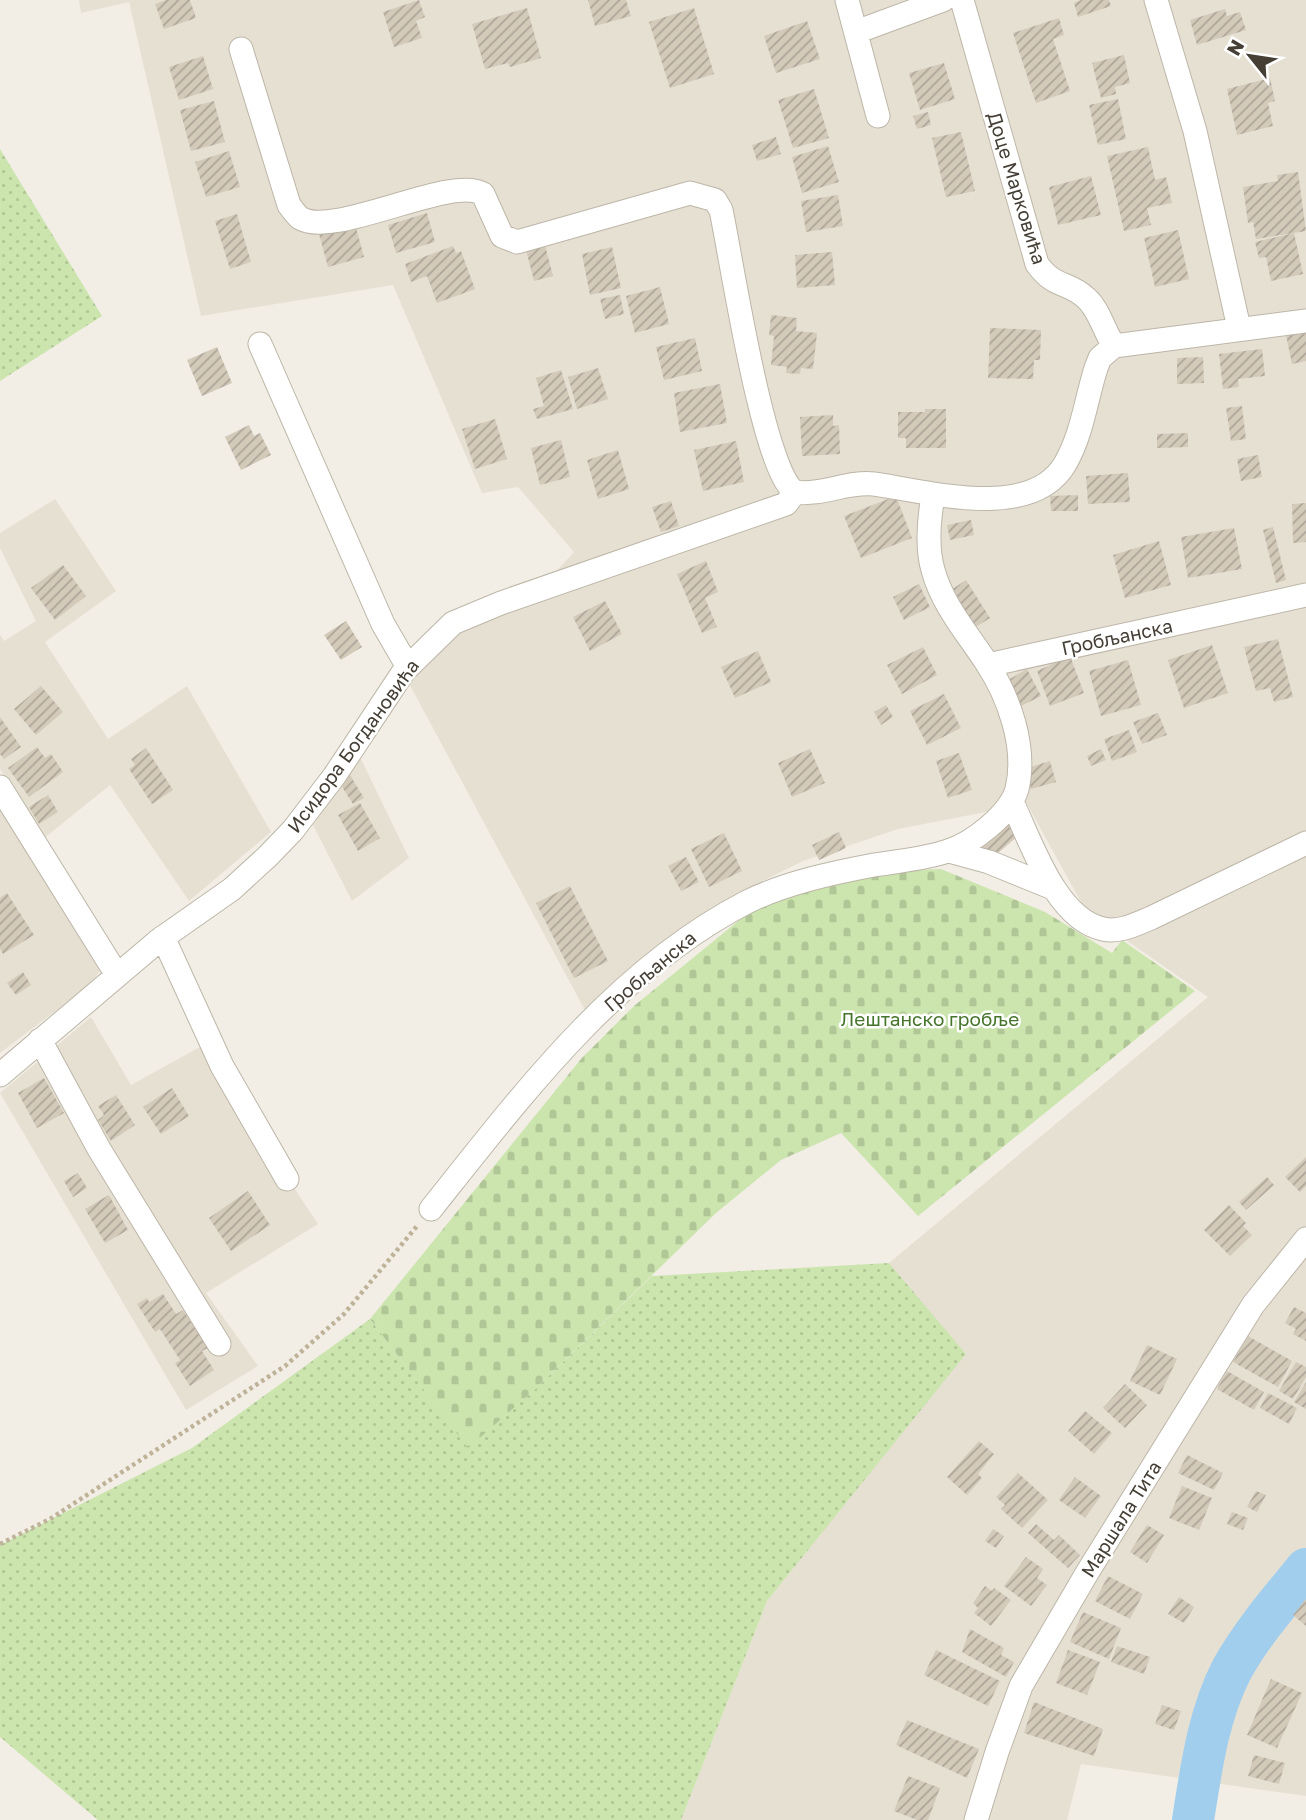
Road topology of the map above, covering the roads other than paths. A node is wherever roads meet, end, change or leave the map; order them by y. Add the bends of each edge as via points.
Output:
1 (847, 0) edge
2 (943, 0) edge
3 (962, 0) edge
4 (1156, 0) edge
5 (856, 32) junction
6 (241, 49) dead end
7 (878, 116) dead end
8 (1306, 321) edge
9 (1239, 328) junction
10 (260, 344) dead end
11 (1114, 346) junction
12 (795, 492) junction
13 (933, 496) junction
14 (1306, 595) edge
15 (988, 665) junction
16 (408, 667) junction
17 (0, 787) edge
18 (1013, 804) junction
19 (1306, 843) edge
20 (949, 851) junction
21 (1053, 888) junction
22 (163, 937) junction
23 (117, 975) junction
24 (40, 1040) junction
25 (0, 1074) edge
26 (288, 1179) dead end
27 (431, 1209) road end
28 (1306, 1239) edge
29 (219, 1343) dead end
30 (976, 1820) edge

1 - 5 street
2 - 5 street
3 - 11 street, Доце Марковића via 1037,264 1053,283 1076,290 1092,304
4 - 9 street via 1195,131
5 - 7 street
6 - 12 street via 289,205 298,217 312,222 470,188 483,194 502,236 517,242 690,193 715,200 721,210 750,366 785,484
8 - 9 street
9 - 11 street
10 - 16 street via 383,624
11 - 13 street, Исидора Богдановића via 1100,358 1072,452 1054,479 1013,496
12 - 13 street, Исидора Богдановића via 871,484
12 - 16 street, Исидора Богдановића via 786,504 453,624
13 - 15 street via 933,570 963,629
14 - 15 street, Гробљанска
15 - 18 street via 1014,723 1020,758
16 - 22 street, Исидора Богдановића via 293,830 232,889
17 - 23 street
18 - 20 street, Гробљанска
18 - 21 street
19 - 21 street via 1126,928 1105,930 1090,923 1072,912
20 - 21 street
20 - 27 street, Гробљанска via 830,873 749,901 683,939 593,1018 502,1119
22 - 23 street, Исидора Богдановића
22 - 26 street via 222,1066
23 - 24 street, Исидора Богдановића
24 - 25 street, Исидора Богдановића
24 - 29 street via 99,1149
28 - 30 street, Маршала Тита via 1253,1305 1021,1686

